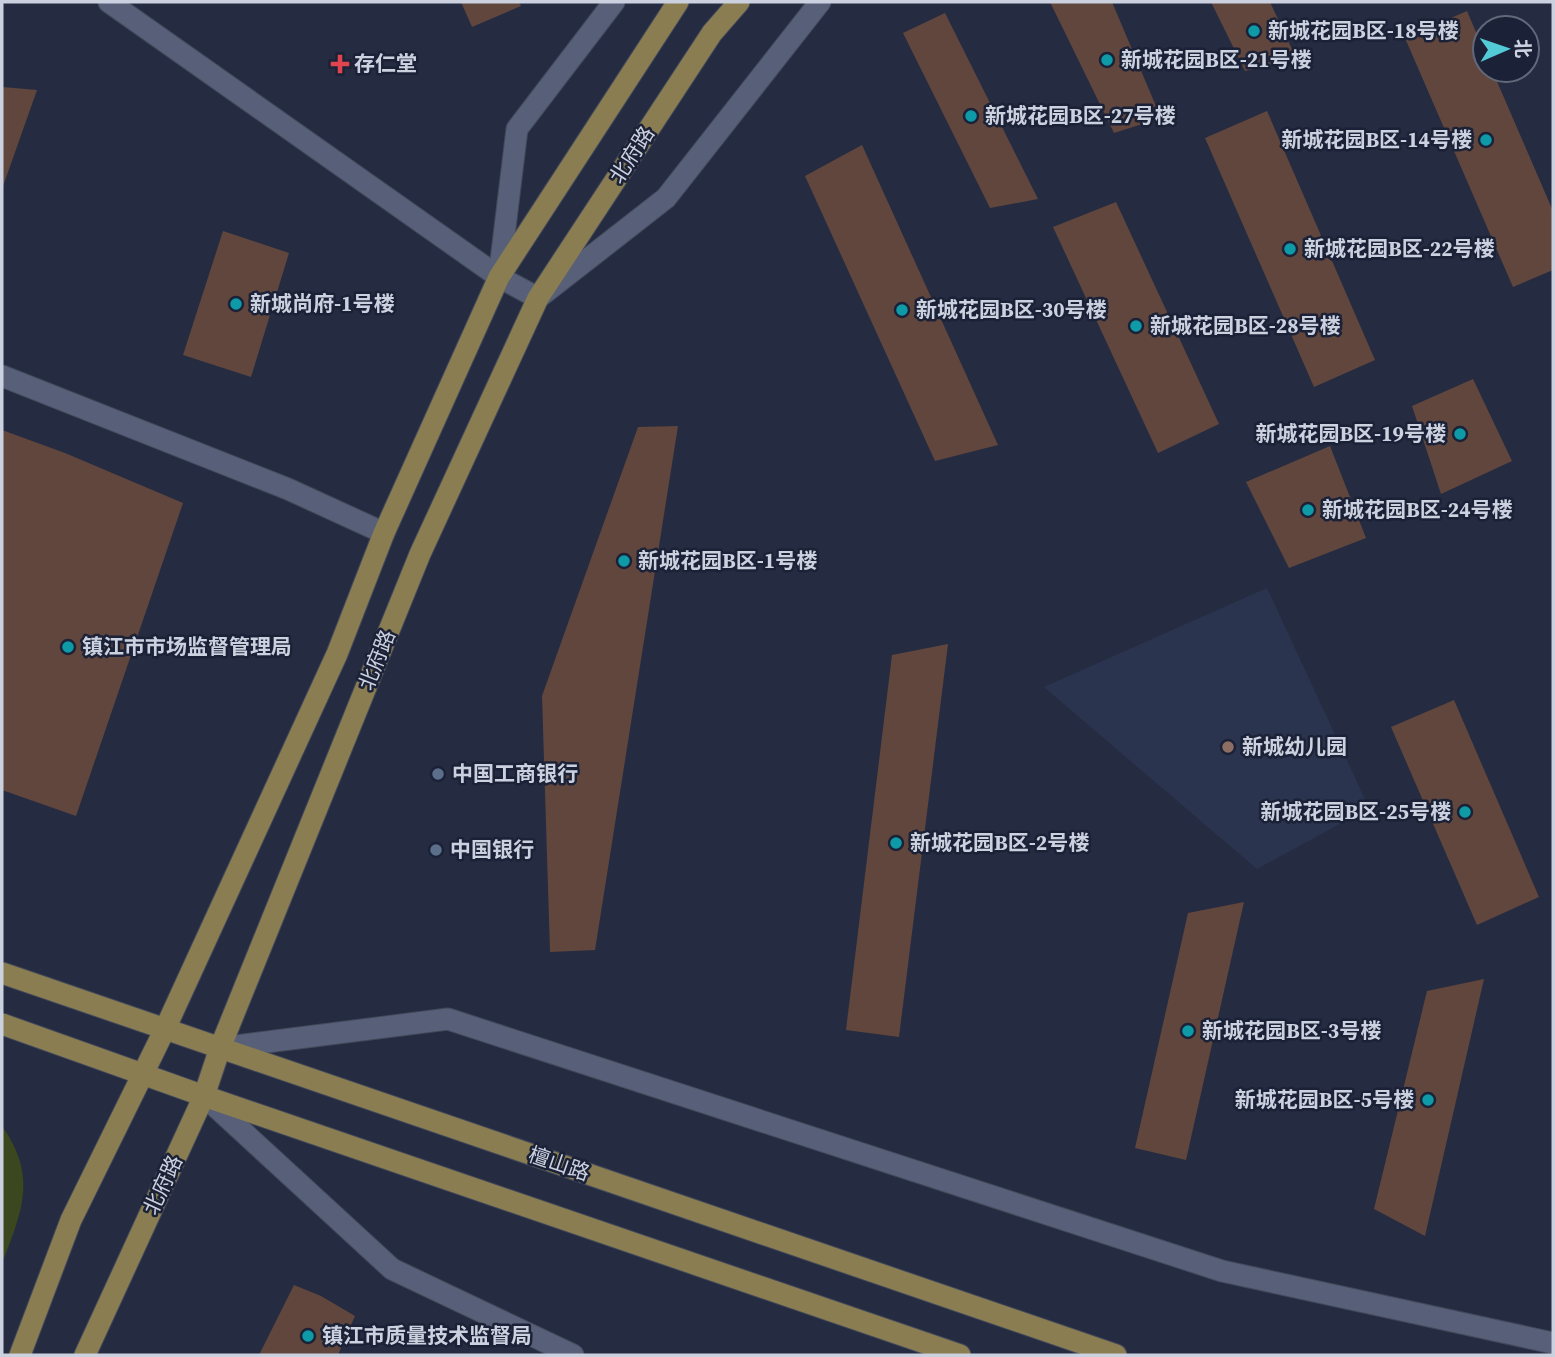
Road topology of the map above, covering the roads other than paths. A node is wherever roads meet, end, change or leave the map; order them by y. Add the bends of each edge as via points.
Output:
1 (109, 2) edge
2 (614, 2) edge
3 (678, 2) edge
4 (739, 2) edge
5 (820, 2) edge
6 (499, 277) junction
7 (538, 298) junction
8 (2, 376) edge
9 (384, 533) junction
10 (2, 973) edge
11 (2, 1024) edge
12 (165, 1029) junction
13 (220, 1048) junction
14 (143, 1075) junction
15 (204, 1096) junction
16 (1553, 1343) edge
17 (20, 1355) edge
18 (85, 1355) edge
19 (573, 1355) edge
20 (960, 1355) edge
21 (1116, 1355) edge

1 - 6 street
2 - 6 street via 517,129
3 - 6 main road, 北府路
4 - 7 main road, 北府路 via 712,33
5 - 7 street via 666,198
6 - 7 street
6 - 9 main road, 北府路
7 - 13 main road, 北府路 via 420,554
8 - 9 street via 288,489
9 - 12 main road, 北府路 via 337,654
10 - 12 main road, 檀山路
11 - 14 main road
12 - 13 main road, 檀山路
12 - 14 main road, 北府路
13 - 15 main road, 北府路
13 - 16 street via 449,1018 1222,1271
13 - 21 main road, 檀山路
14 - 15 main road
14 - 17 main road, 北府路 via 71,1220
15 - 18 main road, 北府路
15 - 19 street via 392,1269
15 - 20 main road

